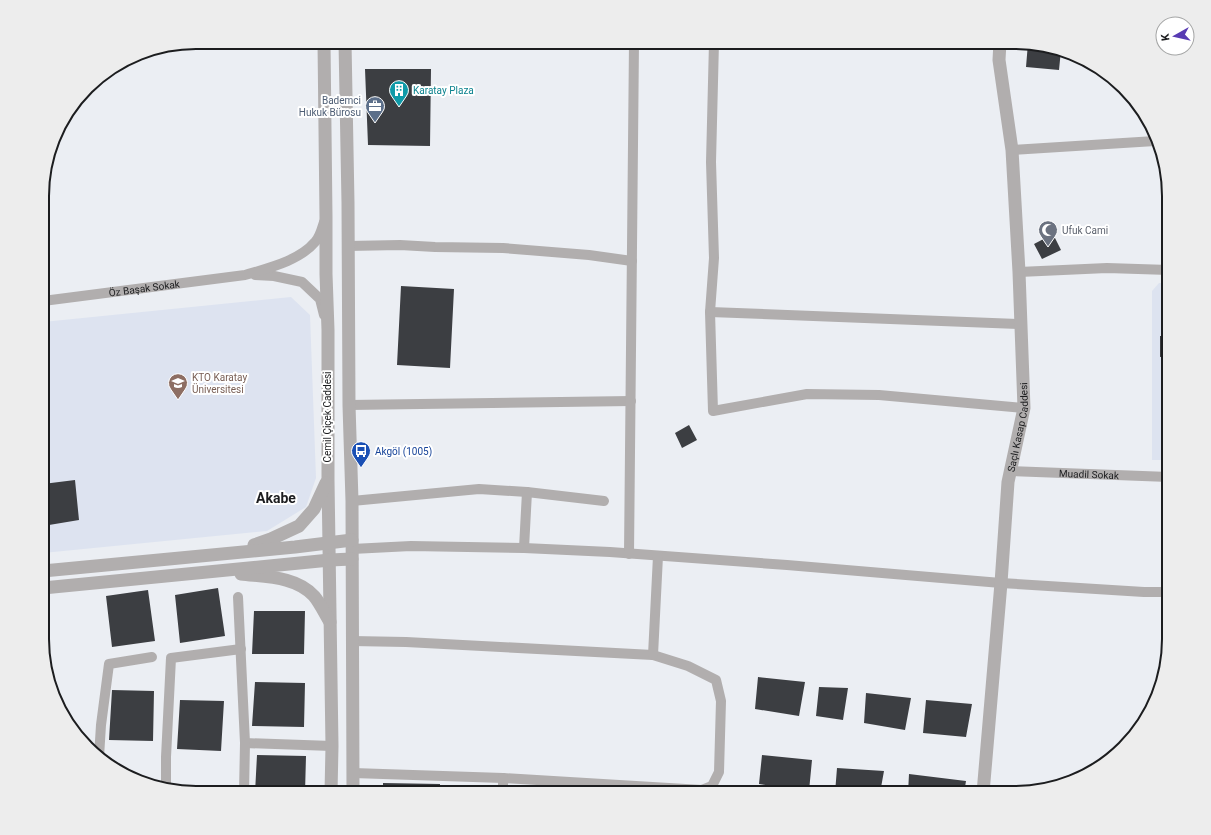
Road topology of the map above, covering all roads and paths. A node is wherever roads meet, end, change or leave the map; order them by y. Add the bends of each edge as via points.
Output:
1 (324, 49) edge
2 (344, 49) edge
3 (634, 49) edge
4 (714, 49) edge
5 (994, 49) edge
6 (1000, 49) edge
7 (999, 60) junction
8 (1151, 141) edge
9 (1012, 150) junction
10 (326, 217) junction
11 (348, 246) junction
12 (632, 261) junction
13 (1162, 270) edge
14 (1018, 272) junction
15 (245, 275) junction
16 (49, 300) edge
17 (710, 312) junction
18 (1021, 324) junction
19 (328, 330) junction
20 (631, 401) junction
21 (349, 405) junction
22 (1024, 408) junction
23 (1010, 471) junction
24 (1162, 477) edge
25 (328, 480) junction
26 (527, 492) junction
27 (352, 501) junction
28 (604, 501) dead end
29 (328, 543) junction
30 (524, 548) junction
31 (352, 549) junction
32 (229, 553) junction
33 (629, 554) junction
34 (658, 556) junction
35 (330, 560) junction
36 (49, 570) edge
37 (218, 571) junction
38 (1001, 583) junction
39 (49, 587) edge
40 (1162, 592) edge
41 (238, 597) dead end
42 (330, 622) junction
43 (352, 641) junction
44 (241, 649) junction
45 (653, 656) junction
46 (152, 657) dead end
47 (244, 743) junction
48 (332, 746) junction
49 (100, 749) edge
50 (353, 773) junction
51 (503, 778) junction
52 (166, 783) edge
53 (244, 786) edge
54 (331, 786) edge
55 (353, 786) edge
56 (503, 786) edge
57 (636, 786) edge
58 (712, 786) edge
59 (984, 786) edge

1 - 10 street, Cemil Çiçek Caddesi
2 - 11 street
3 - 12 street
4 - 17 street via 711,162 714,258
5 - 7 street, Saçlı Kasap Caddesi
6 - 7 street, Saçlı Kasap Caddesi
7 - 9 street, Saçlı Kasap Caddesi
8 - 9 street
9 - 14 street, Saçlı Kasap Caddesi
10 - 15 street via 316,242 297,257
10 - 19 street, Cemil Çiçek Caddesi
11 - 12 street via 503,248
11 - 21 street
12 - 20 street
13 - 14 street via 1107,268
14 - 18 street, Saçlı Kasap Caddesi
15 - 16 street, Öz Başak Sokak
15 - 19 street via 274,276 302,282 320,299
17 - 18 street
17 - 22 street via 713,411 808,394 879,395
18 - 22 street, Saçlı Kasap Caddesi
19 - 25 street, Cemil Çiçek Caddesi
20 - 21 street
20 - 33 street
21 - 27 street
22 - 23 street, Saçlı Kasap Caddesi
23 - 24 street, Muadil Sokak
23 - 38 street, Saçlı Kasap Caddesi
25 - 29 street, Cemil Çiçek Caddesi
25 - 32 street via 314,509 299,526 271,540
26 - 27 street via 479,490
26 - 28 street
26 - 30 street
27 - 31 street
29 - 31 street
29 - 32 street
29 - 35 street, Cemil Çiçek Caddesi
30 - 31 street via 411,546
30 - 33 street
31 - 35 street
31 - 43 street
32 - 36 street
33 - 34 street
34 - 38 street
34 - 45 street
35 - 37 street
35 - 42 street, Cemil Çiçek Caddesi
37 - 39 street
37 - 42 street via 285,580 300,586 313,596
38 - 40 street
38 - 59 street, Saçlı Kasap Caddesi
41 - 44 street
42 - 48 street, Cemil Çiçek Caddesi
43 - 45 street
43 - 50 street
44 - 47 street
44 - 52 street via 171,658
45 - 58 street via 688,666 716,680 721,701 719,772
46 - 49 street via 109,664
47 - 48 street
47 - 53 street
48 - 54 street, Cemil Çiçek Caddesi
50 - 51 street
50 - 55 street
51 - 56 street
51 - 57 street

